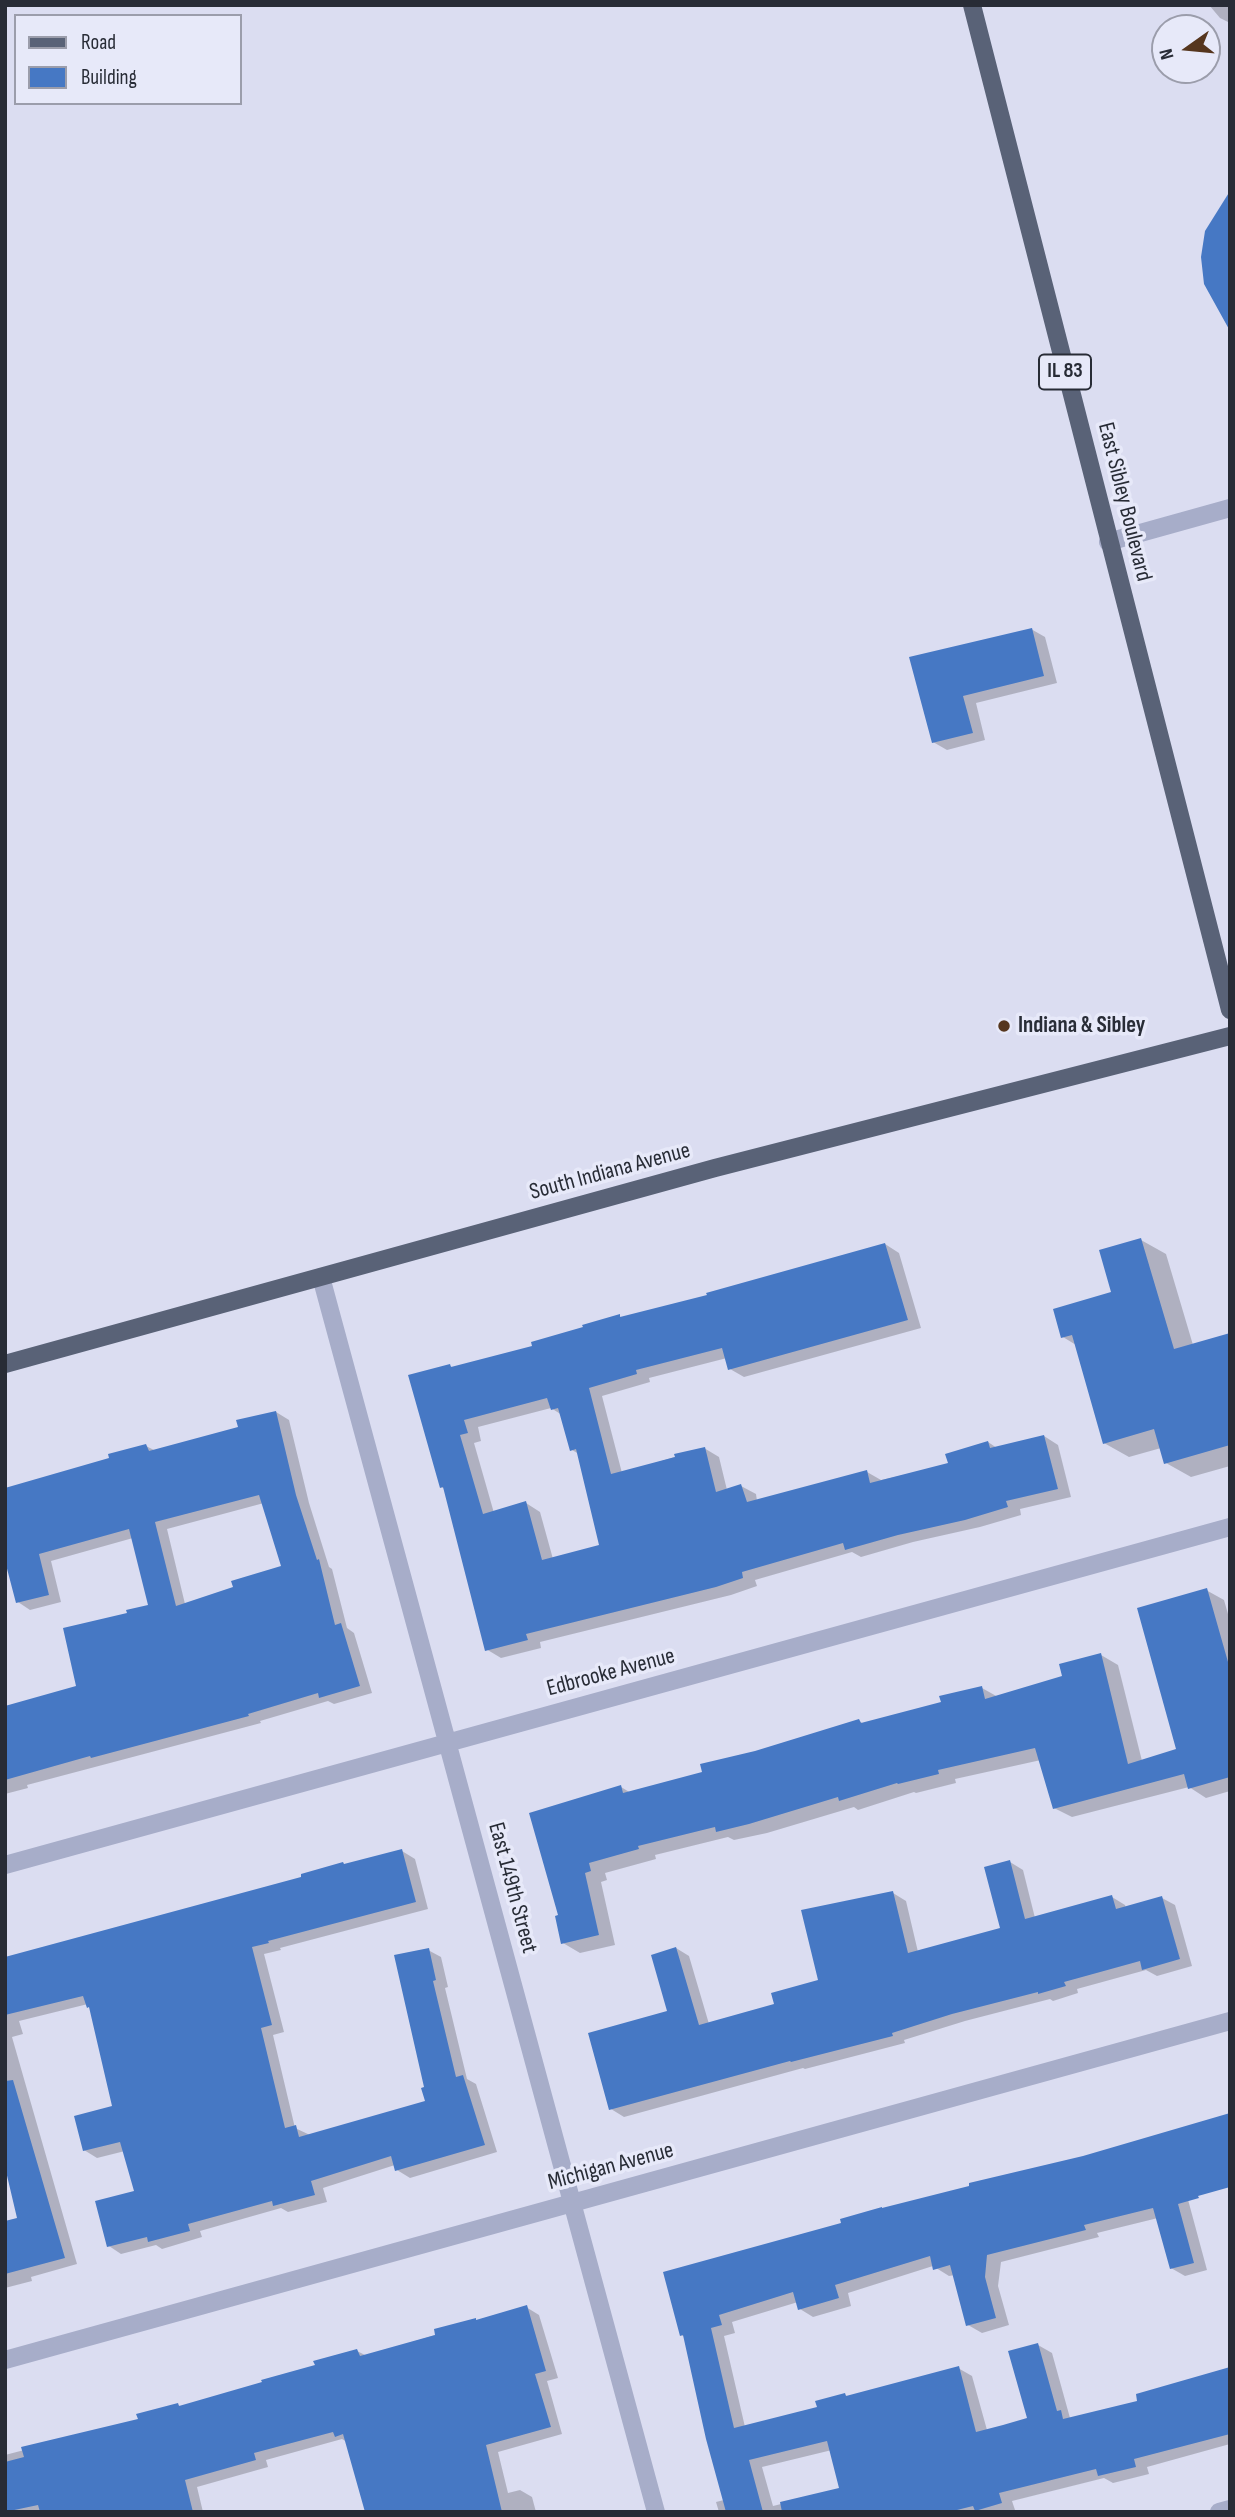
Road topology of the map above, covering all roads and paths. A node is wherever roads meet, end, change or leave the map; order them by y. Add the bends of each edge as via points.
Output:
1 (972, 5) edge
2 (1230, 508) edge
3 (1108, 542) junction
4 (1230, 1010) edge
5 (1230, 1036) edge
6 (321, 1277) junction
7 (5, 1364) edge
8 (1230, 1527) edge
9 (447, 1743) junction
10 (5, 1866) edge
11 (1230, 2021) edge
12 (572, 2203) junction
13 (5, 2360) edge
14 (1230, 2509) edge
15 (656, 2512) edge
16 (1219, 2512) edge

1 - 3 main road, East Sibley Boulevard / IL 83
2 - 3 street
3 - 4 main road, East Sibley Boulevard / IL 83
5 - 6 main road, South Indiana Avenue via 715,1168
6 - 7 main road, South Indiana Avenue
6 - 9 street, East 149th Street
8 - 9 street, Edbrooke Avenue
9 - 10 street, Edbrooke Avenue
9 - 12 street, East 149th Street
11 - 12 street, Michigan Avenue
12 - 13 street, Michigan Avenue
12 - 15 street, East 149th Street
14 - 16 street

